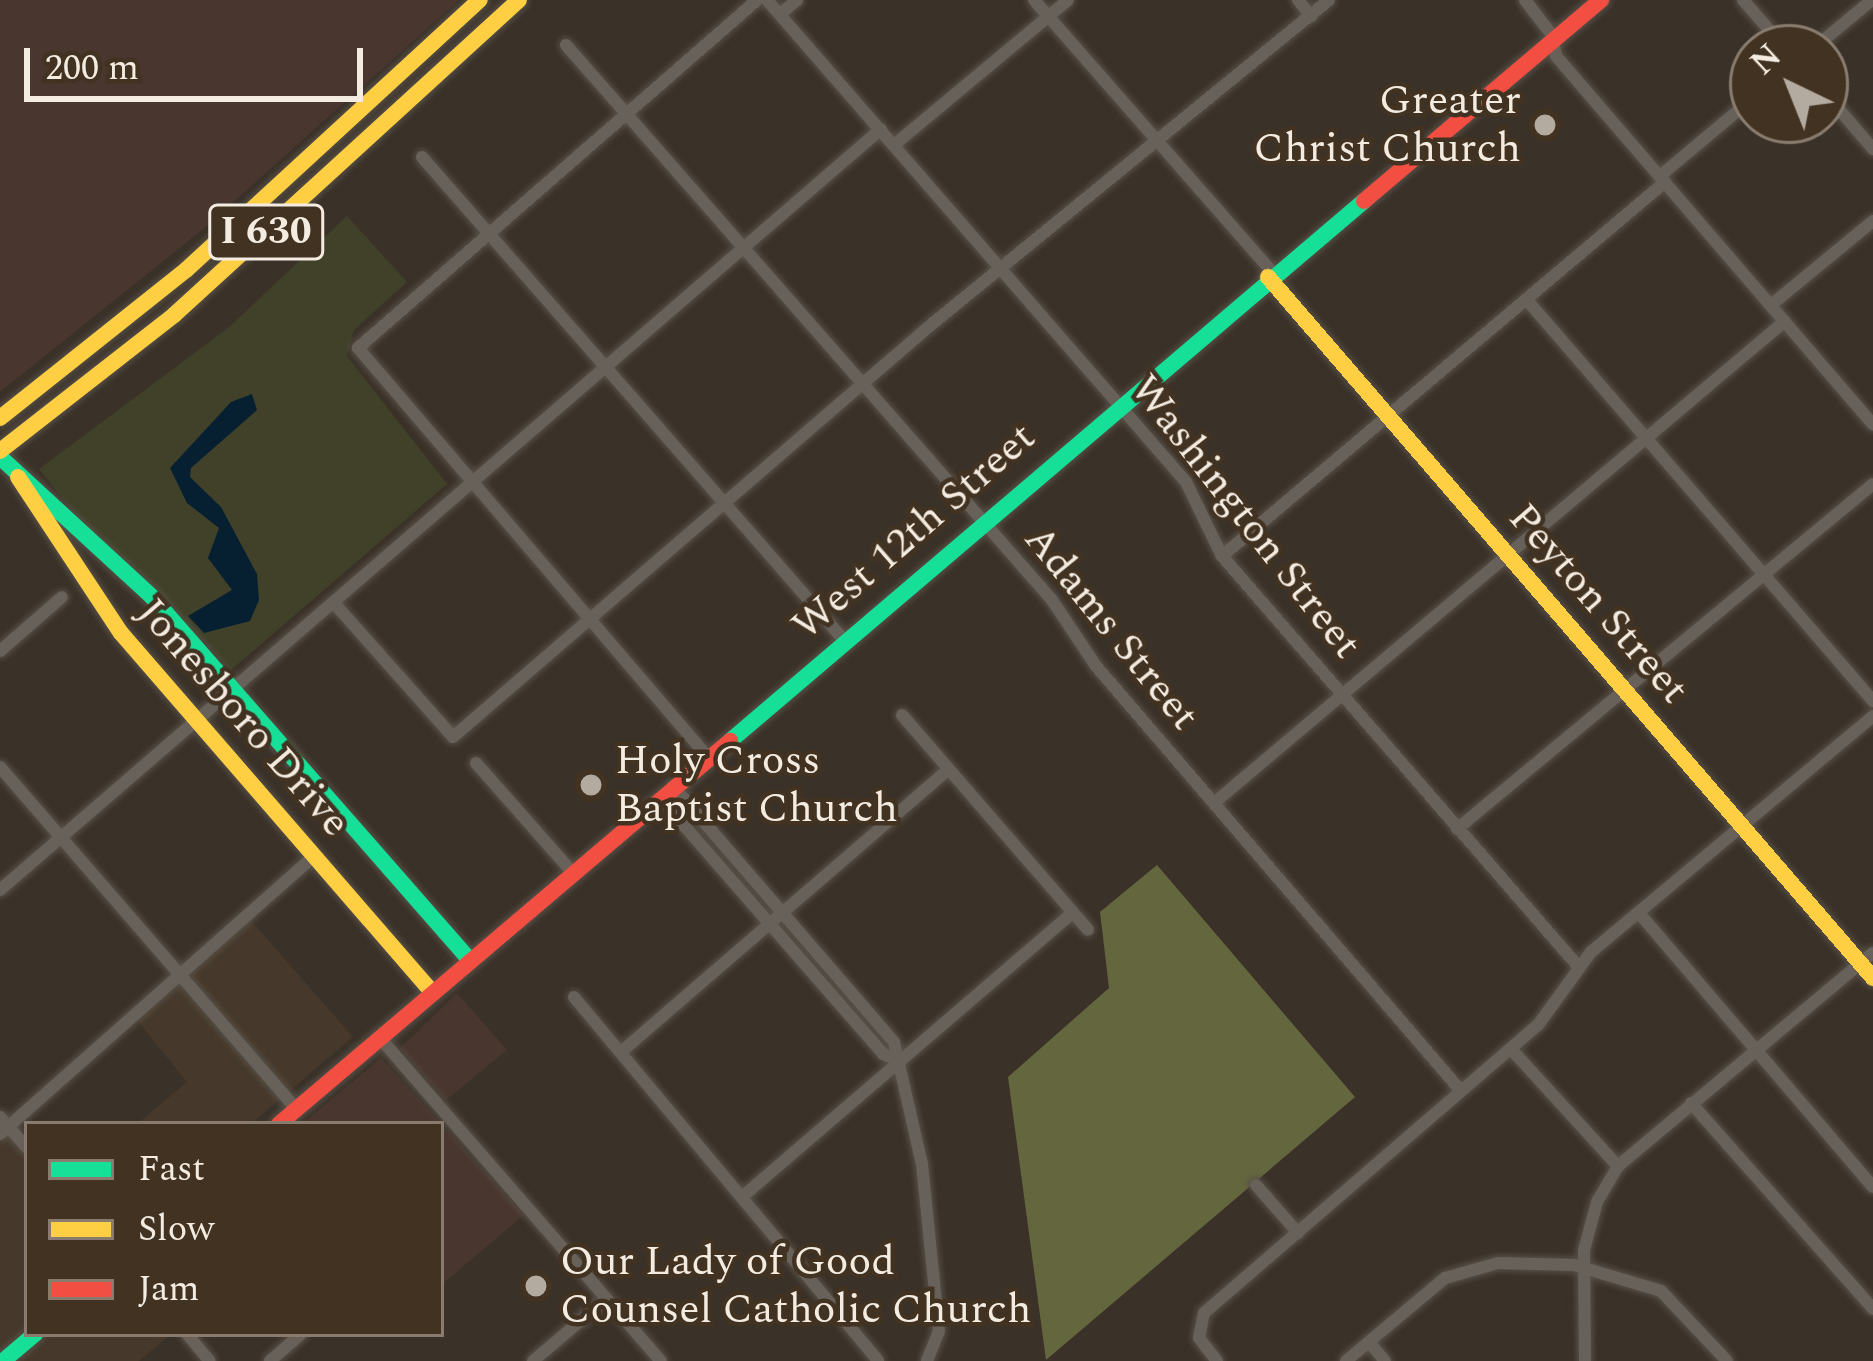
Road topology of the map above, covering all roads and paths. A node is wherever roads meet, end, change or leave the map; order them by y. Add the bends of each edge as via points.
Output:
1 (480, 0) edge
2 (519, 0) edge
3 (757, 0) edge
4 (766, 0) edge
5 (796, 0) edge
6 (1034, 0) edge
7 (1068, 0) edge
8 (1298, 0) edge
9 (1329, 0) edge
10 (1526, 0) edge
11 (1601, 0) edge
12 (1743, 0) edge
13 (1872, 0) edge
14 (780, 14) junction
15 (1048, 16) junction
16 (1311, 16) junction
17 (1764, 24) edge
18 (1843, 24) edge
19 (1553, 41) junction
20 (566, 45) dead end
21 (622, 114) junction
22 (1729, 119) edge
23 (1849, 121) edge
24 (881, 129) junction
25 (1160, 144) junction
26 (894, 145) junction
27 (1873, 149) edge
28 (422, 157) dead end
29 (1662, 179) junction
30 (1873, 221) edge
31 (487, 231) junction
32 (742, 248) junction
33 (1000, 272) junction
34 (1271, 275) junction
35 (1527, 300) junction
36 (1771, 305) junction
37 (1785, 321) junction
38 (607, 366) junction
39 (861, 384) junction
40 (1118, 405) junction
41 (1389, 414) junction
42 (0, 418) edge
43 (1873, 424) edge
44 (1646, 436) junction
45 (0, 454) edge
46 (18, 477) junction
47 (469, 484) junction
48 (1873, 484) edge
49 (722, 502) junction
50 (980, 521) junction
51 (1507, 552) junction
52 (1222, 556) junction
53 (1763, 573) junction
54 (62, 597) dead end
55 (334, 603) junction
56 (587, 622) junction
57 (843, 639) junction
58 (0, 651) edge
59 (1624, 687) junction
60 (233, 690) junction
61 (1340, 693) junction
62 (1873, 701) edge
63 (902, 715) dead end
64 (1873, 716) edge
65 (195, 722) junction
66 (706, 757) junction
67 (476, 763) dead end
68 (0, 767) edge
69 (948, 770) junction
70 (666, 792) junction
71 (1214, 803) junction
72 (1743, 826) junction
73 (1457, 829) junction
74 (61, 837) junction
75 (314, 856) junction
76 (572, 872) junction
77 (0, 890) edge
78 (783, 912) junction
79 (1072, 913) junction
80 (1639, 913) junction
81 (770, 924) junction
82 (1088, 930) dead end
83 (1867, 958) edge
84 (469, 959) junction
85 (1577, 965) junction
86 (179, 973) junction
87 (1873, 978) edge
88 (432, 992) junction
89 (574, 997) dead end
90 (380, 1038) junction
91 (1510, 1049) junction
92 (1756, 1049) junction
93 (621, 1052) junction
94 (900, 1061) junction
95 (1461, 1091) junction
96 (1691, 1103) junction
97 (296, 1108) junction
98 (282, 1121) edge
99 (3, 1126) edge
100 (1618, 1166) junction
101 (1256, 1185) dead end
102 (1873, 1187) edge
103 (742, 1197) junction
104 (1298, 1232) junction
105 (1584, 1268) junction
106 (606, 1299) junction
107 (1873, 1309) edge
108 (31, 1337) edge
109 (190, 1337) edge
110 (298, 1337) edge
111 (1369, 1342) junction
112 (3, 1361) edge
113 (211, 1361) edge
114 (270, 1361) edge
115 (533, 1361) edge
116 (661, 1361) edge
117 (878, 1361) edge
118 (927, 1361) edge
119 (1217, 1361) edge
120 (1346, 1361) edge
121 (1385, 1361) edge
122 (1586, 1361) edge
123 (1727, 1361) edge

1 - 42 main road, I 630 via 186,270
2 - 45 main road, I 630 via 173,315
3 - 21 street
4 - 14 street, Washington Street
5 - 14 street
6 - 15 street, Peyton Street
7 - 15 street
8 - 16 street
9 - 16 street
10 - 19 street
11 - 19 main road, West 12th Street
12 - 17 street
13 - 18 street
14 - 24 street, Washington Street
15 - 25 street, Peyton Street
15 - 26 street
16 - 25 street
19 - 29 street via 1556,56
19 - 34 main road, West 12th Street
20 - 21 street, Adams Street
21 - 31 street
21 - 32 street, Adams Street
22 - 29 street
23 - 27 street
24 - 26 street, Washington Street
24 - 32 street
25 - 33 street
25 - 34 street, Peyton Street
26 - 33 street, Washington Street
28 - 31 street
29 - 35 street
29 - 36 street
30 - 36 street
31 - 38 street
31 - 47 street via 360,343 359,354
32 - 38 street
32 - 39 street, Adams Street
33 - 39 street
33 - 40 street, Washington Street
34 - 40 main road, West 12th Street
34 - 41 main road, Peyton Street
35 - 41 street
35 - 44 street
36 - 37 street
37 - 43 street
37 - 44 street
38 - 47 street
38 - 49 street
39 - 49 street
39 - 50 street, Adams Street
40 - 50 main road, West 12th Street
40 - 52 street, Washington Street via 1186,482
41 - 51 main road, Peyton Street
41 - 52 street
44 - 51 street
44 - 53 street
45 - 46 main road, Jonesboro Drive
46 - 60 main road, Jonesboro Drive via 152,597
46 - 65 main road, Jonesboro Drive via 103,610
47 - 55 street
47 - 56 street
48 - 53 street
49 - 56 street
49 - 57 street
50 - 57 main road, West 12th Street
50 - 71 street, Adams Street
51 - 59 main road, Peyton Street
51 - 61 street
52 - 61 street, Washington Street
53 - 59 street
53 - 62 street
54 - 58 street
55 - 56 street via 453,736
55 - 60 street
56 - 66 street
57 - 66 main road, West 12th Street
59 - 72 main road, Peyton Street
59 - 73 street
60 - 65 street
60 - 84 main road, Jonesboro Drive
61 - 71 street
61 - 73 street, Washington Street
63 - 69 street
64 - 72 street
65 - 74 street
65 - 75 main road, Jonesboro Drive
66 - 70 main road, West 12th Street
67 - 76 street
68 - 74 street
69 - 78 street
69 - 79 street
70 - 76 main road, West 12th Street
70 - 78 street
70 - 81 street
71 - 95 street, Adams Street
72 - 80 street
72 - 83 main road, Peyton Street
73 - 85 street, Washington Street
74 - 77 street
74 - 86 street
75 - 86 street
75 - 88 main road, Jonesboro Drive
76 - 84 main road, West 12th Street
78 - 81 street
78 - 94 street via 894,1042
79 - 82 street
79 - 94 street
80 - 85 street
80 - 92 street
81 - 93 street
81 - 94 street via 883,1054
83 - 87 main road, Peyton Street
83 - 92 street
84 - 88 main road, West 12th Street
85 - 91 street
86 - 97 street
86 - 99 street
88 - 90 main road, West 12th Street
89 - 93 street
90 - 97 main road, West 12th Street
90 - 106 street
91 - 95 street
91 - 100 street
92 - 96 street
92 - 102 street
93 - 103 street
94 - 103 street
94 - 118 street via 922,1164 938,1331
95 - 104 street
96 - 100 street
96 - 107 street
97 - 98 main road, West 12th Street
100 - 105 street via 1592,1214
101 - 104 street
103 - 117 street
104 - 119 street via 1204,1313 1197,1331
105 - 111 street via 1467,1269
105 - 122 street
105 - 123 street via 1660,1291
106 - 115 street
106 - 116 street
108 - 112 main road
109 - 113 street
110 - 114 street
111 - 120 street
111 - 121 street

